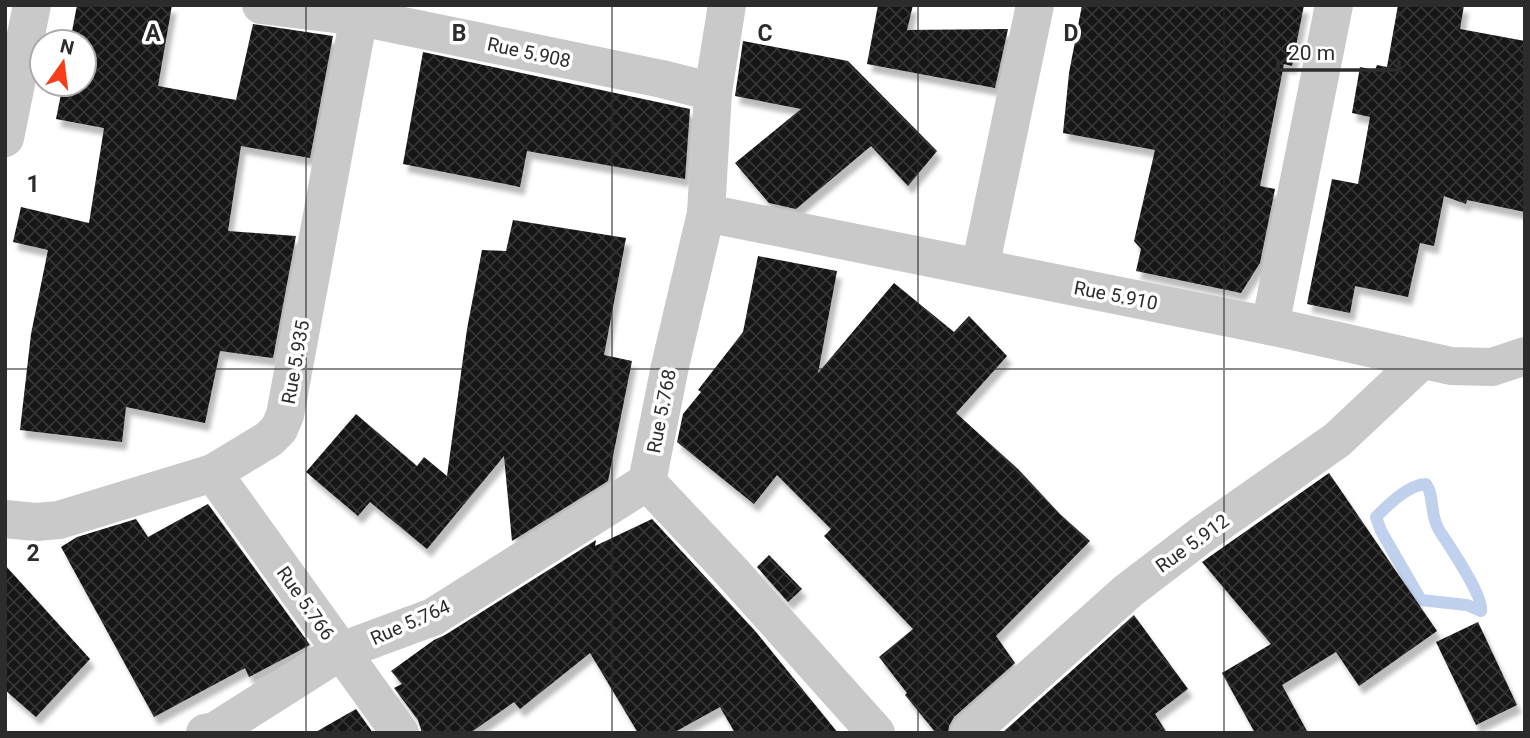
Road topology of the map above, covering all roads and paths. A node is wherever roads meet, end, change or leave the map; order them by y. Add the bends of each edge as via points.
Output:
1 (33, 5) edge
2 (261, 5) edge
3 (727, 5) edge
4 (1035, 5) edge
5 (1334, 5) edge
6 (360, 11) edge
7 (713, 92) junction
8 (5, 138) edge
9 (706, 213) junction
10 (980, 268) junction
11 (1270, 326) junction
12 (1525, 356) edge
13 (1421, 361) junction
14 (213, 473) junction
15 (647, 482) junction
16 (5, 519) edge
17 (341, 652) junction
18 (205, 733) edge
19 (400, 733) edge
20 (876, 733) edge
21 (969, 733) edge

1 - 8 street
2 - 6 street, Rue 5.908
3 - 7 street, Rue 5.768
4 - 10 street
5 - 11 street
6 - 7 street, Rue 5.908
6 - 14 street, Rue 5.935 via 285,415 269,439
7 - 9 street, Rue 5.768
9 - 10 street, Rue 5.910
9 - 15 street, Rue 5.768
10 - 11 street, Rue 5.910
11 - 13 street, Rue 5.910
12 - 13 street, Rue 5.910 via 1492,367
13 - 21 street, Rue 5.912 via 1337,440 1128,592
14 - 16 street, Rue 5.935 via 59,520
14 - 17 street, Rue 5.766
15 - 17 street, Rue 5.764 via 433,617
15 - 20 street
17 - 18 street, Rue 5.764
17 - 19 street, Rue 5.766

